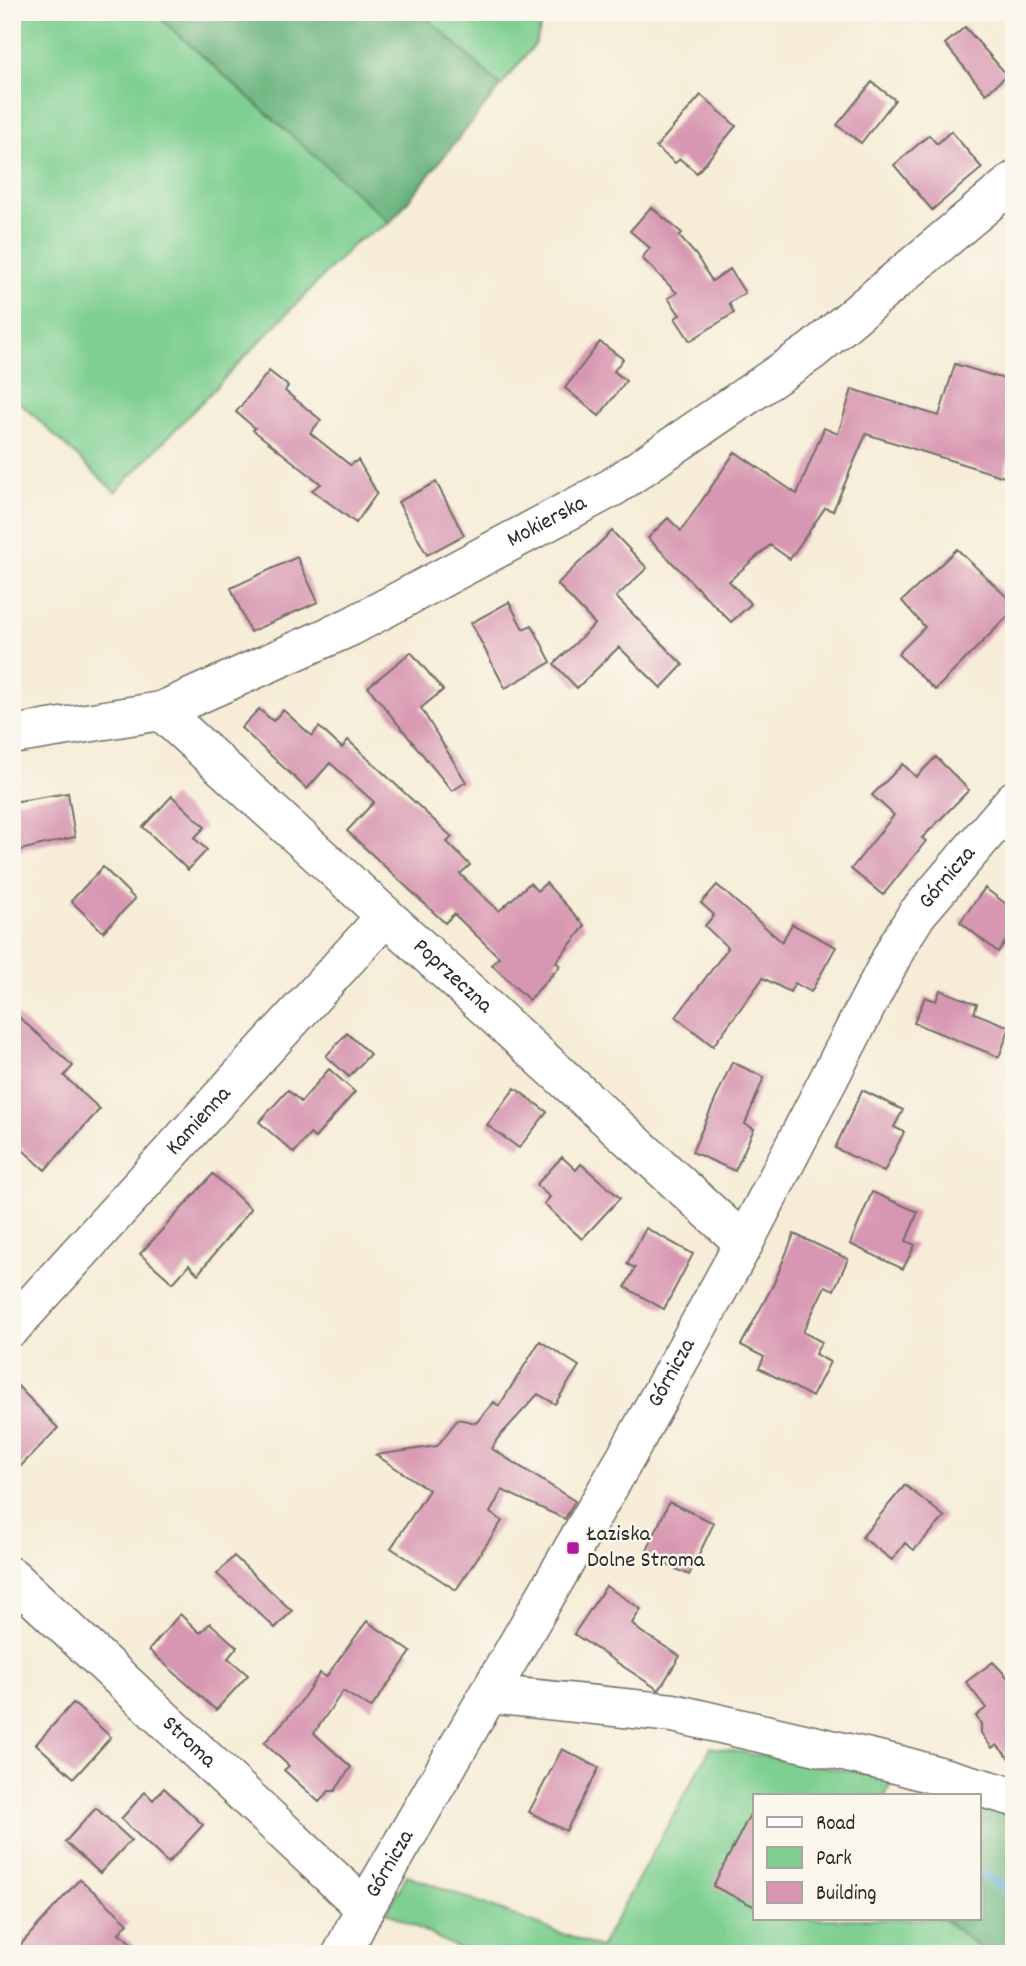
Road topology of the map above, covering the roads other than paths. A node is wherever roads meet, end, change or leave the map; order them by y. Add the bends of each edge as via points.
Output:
1 (1014, 181) edge
2 (161, 711) junction
3 (12, 736) edge
4 (1014, 800) edge
5 (385, 917) junction
6 (744, 1243) junction
7 (12, 1327) edge
8 (12, 1577) edge
9 (488, 1694) junction
10 (1014, 1797) edge
11 (365, 1908) junction
12 (342, 1954) edge

1 - 2 street, Mokierska via 812,351 613,487 350,628
2 - 3 street, Mokierska
2 - 5 street, Poprzeczna
4 - 6 street, Górnicza via 917,914 899,943
5 - 6 street, Poprzeczna
5 - 7 street, Kamienna
6 - 9 street, Górnicza
8 - 11 street, Stroma
9 - 10 street via 673,1713 900,1765
9 - 11 street, Górnicza
11 - 12 street, Górnicza

